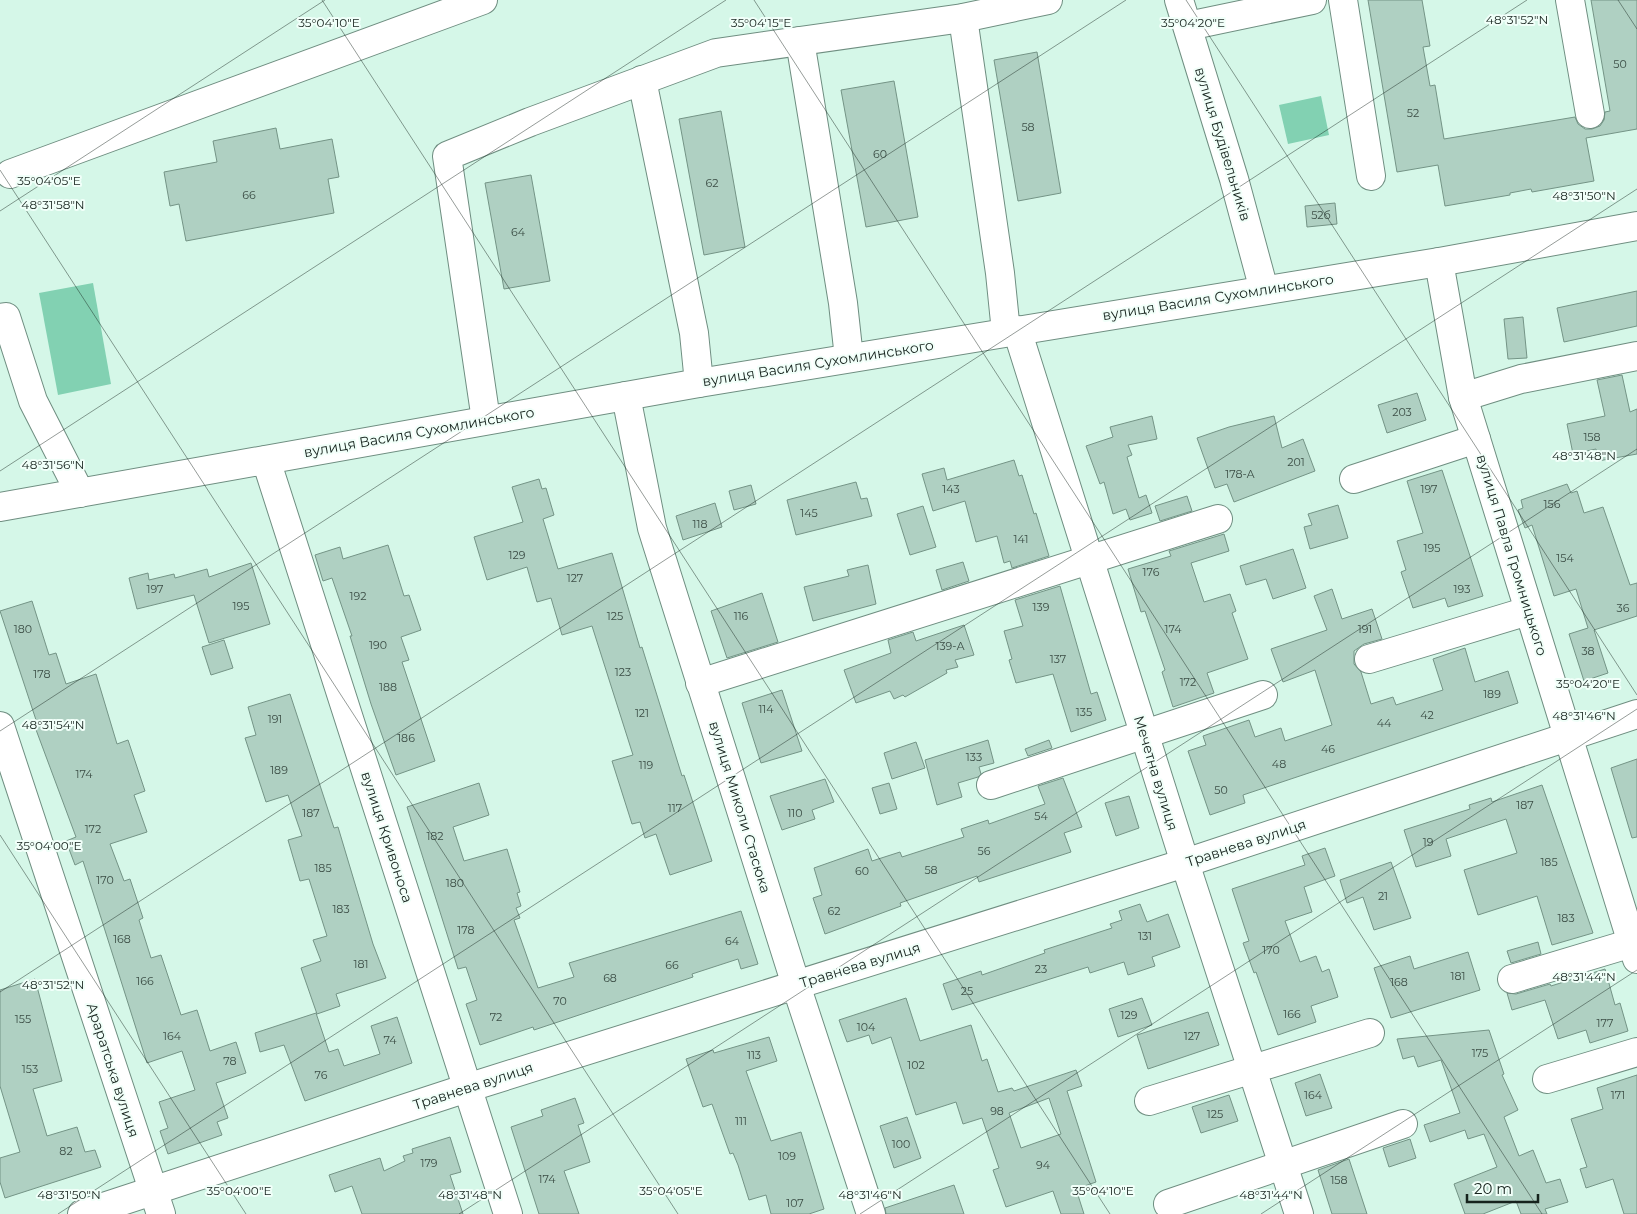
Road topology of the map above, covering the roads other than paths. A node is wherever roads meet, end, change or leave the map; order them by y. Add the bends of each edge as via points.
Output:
1 (483, 0) edge
2 (1048, 0) edge
3 (1179, 0) edge
4 (1312, 0) edge
5 (1343, 0) edge
6 (1570, 0) edge
7 (963, 18) junction
8 (1188, 26) junction
9 (800, 41) junction
10 (642, 80) junction
11 (1590, 114) dead end
12 (10, 174) dead end
13 (1371, 176) dead end
14 (1637, 226) edge
15 (1439, 262) junction
16 (1264, 290) junction
17 (0, 318) edge
18 (1012, 331) junction
19 (1637, 356) edge
20 (849, 358) junction
21 (698, 383) junction
22 (626, 396) junction
23 (1463, 397) junction
24 (486, 420) junction
25 (1476, 439) junction
26 (266, 460) junction
27 (1354, 479) dead end
28 (80, 493) junction
29 (0, 507) edge
30 (1218, 519) dead end
31 (1090, 560) junction
32 (1528, 611) junction
33 (1369, 659) dead end
34 (700, 682) junction
35 (1263, 694) dead end
36 (1637, 714) edge
37 (0, 726) edge
38 (1144, 734) junction
39 (1569, 736) junction
40 (991, 784) dead end
41 (1185, 863) junction
42 (1633, 937) edge
43 (1512, 979) dead end
44 (796, 985) junction
45 (1370, 1032) dead end
46 (1637, 1052) edge
47 (1252, 1069) junction
48 (1547, 1079) dead end
49 (467, 1088) junction
50 (1149, 1102) dead end
51 (1403, 1124) dead end
52 (1283, 1165) junction
53 (157, 1202) edge
54 (1168, 1204) dead end
55 (82, 1214) edge
56 (508, 1214) edge
57 (871, 1214) edge
58 (1300, 1214) edge

1 - 12 street
2 - 7 street
3 - 8 street, вулиця Будівельників
4 - 8 street
5 - 13 street
6 - 11 street
7 - 9 street
7 - 18 street, Мечетна вулиця via 1000,273
8 - 16 street, вулиця Будівельників
9 - 10 street via 716,52
9 - 20 street via 844,304
10 - 21 street via 694,333
10 - 24 street via 447,156
14 - 15 street, вулиця Василя Сухомлинського
15 - 16 street, вулиця Василя Сухомлинського
15 - 23 street, вулиця Павла Громницького
16 - 18 street, вулиця Василя Сухомлинського
17 - 28 street via 6,317 33,401
18 - 20 street, вулиця Василя Сухомлинського
18 - 31 street, Мечетна вулиця
19 - 23 street via 1521,379
20 - 21 street, вулиця Василя Сухомлинського
21 - 22 street, вулиця Василя Сухомлинського
22 - 24 street, вулиця Василя Сухомлинського
22 - 34 street, вулиця Миколи Стасюка via 652,528
23 - 25 street, вулиця Павла Громницького
24 - 26 street, вулиця Василя Сухомлинського
25 - 27 street
25 - 32 street, вулиця Павла Громницького
26 - 28 street, вулиця Василя Сухомлинського
26 - 49 street, вулиця Кривоноса
28 - 29 street, вулиця Василя Сухомлинського
30 - 31 street
31 - 34 street
31 - 38 street, Мечетна вулиця
32 - 33 street
32 - 39 street, вулиця Павла Громницького
34 - 44 street, вулиця Миколи Стасюка
35 - 38 street
36 - 39 street, Травнева вулиця
37 - 53 street, Араратська вулиця
38 - 40 street
38 - 41 street, Мечетна вулиця
39 - 41 street, Травнева вулиця
39 - 42 street, вулиця Павла Громницького
41 - 44 street, Травнева вулиця
41 - 47 street, Мечетна вулиця
42 - 43 street
44 - 49 street, Травнева вулиця
44 - 57 street, вулиця Миколи Стасюка
45 - 47 street
46 - 48 street
47 - 50 street
47 - 52 street, Мечетна вулиця
49 - 53 street, Травнева вулиця
49 - 56 street, вулиця Кривоноса
51 - 52 street
52 - 54 street
52 - 58 street, Мечетна вулиця
53 - 55 street, Травнева вулиця

